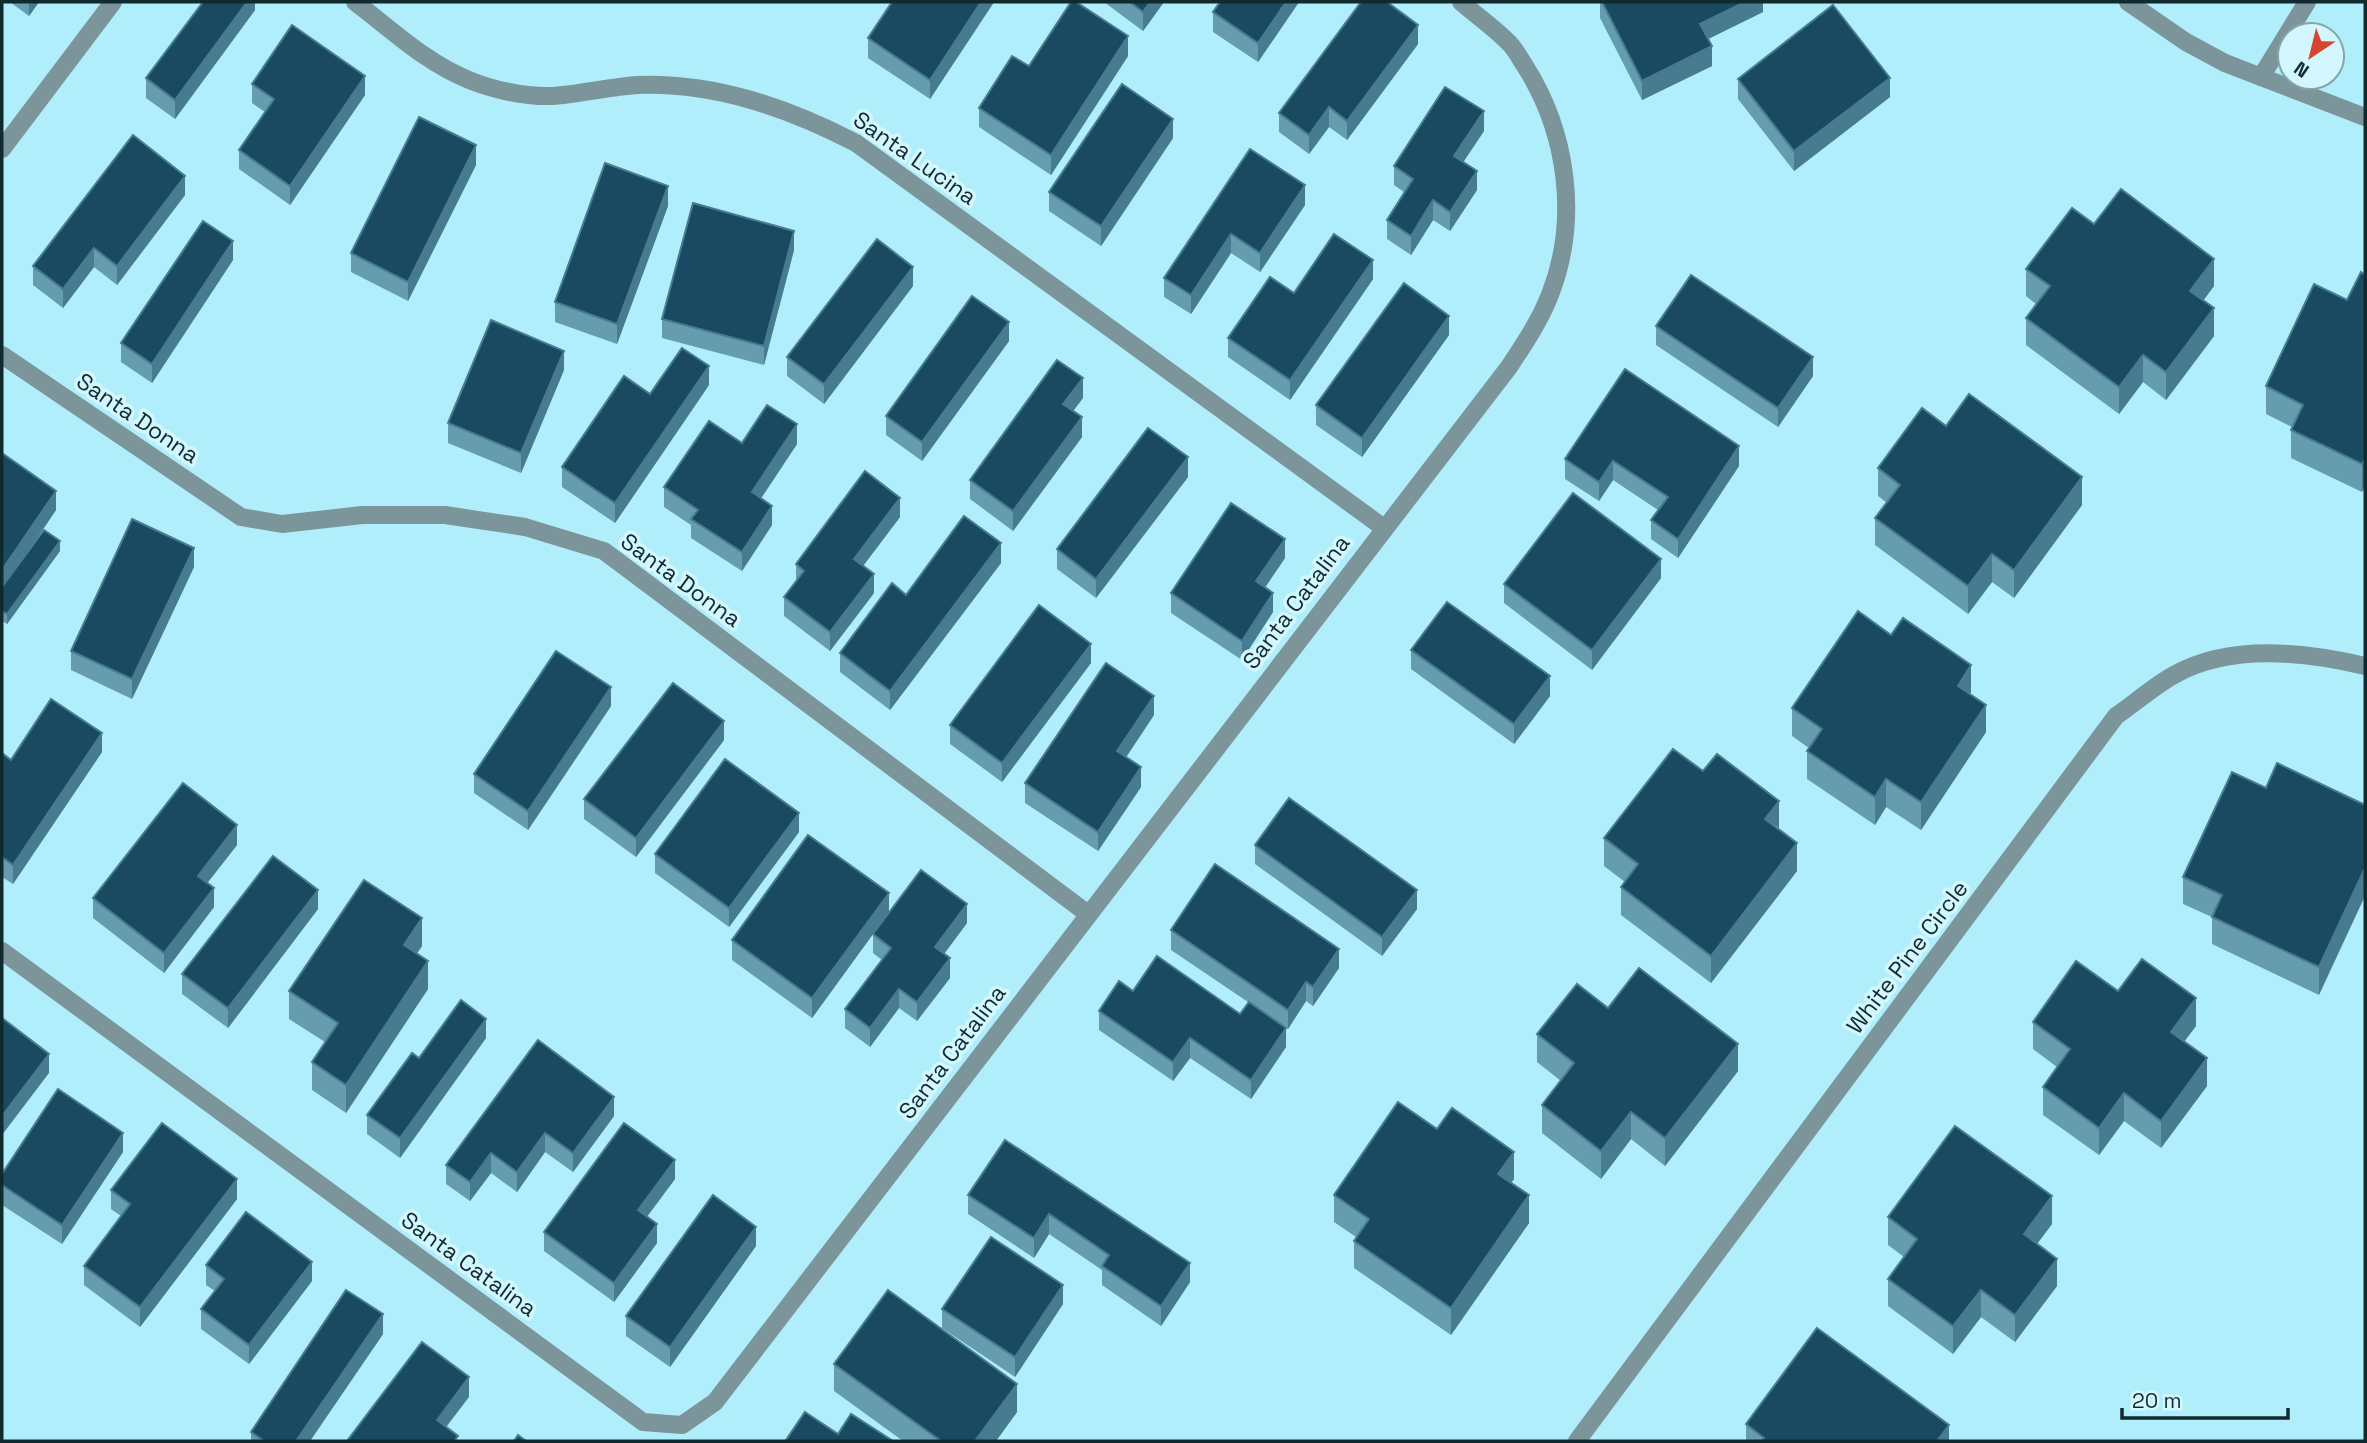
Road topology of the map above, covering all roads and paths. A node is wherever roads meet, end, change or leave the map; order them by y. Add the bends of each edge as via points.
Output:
1 (113, 2) edge
2 (355, 2) edge
3 (1461, 2) edge
4 (2129, 2) edge
5 (2307, 2) edge
6 (2261, 77) junction
7 (2365, 117) edge
8 (2, 149) edge
9 (2, 355) edge
10 (1384, 528) junction
11 (2365, 666) edge
12 (1088, 914) junction
13 (2, 951) edge
14 (1577, 1441) edge

1 - 8 street
2 - 10 street, Santa Lucina via 432,61 500,89 550,96 637,85 682,87 728,94 815,122 856,143
3 - 10 street, Santa Catalina via 1511,45 1535,82 1552,121 1564,163 1563,250 1534,331
4 - 6 street via 2186,42
5 - 6 street
6 - 7 street
9 - 12 street, Santa Donna via 241,517 282,524 362,515 445,514 525,527 604,551
10 - 12 street, Santa Catalina
11 - 14 street, White Pine Circle via 2295,655 2252,654 2211,660 2175,674 2116,716
12 - 13 street, Santa Catalina via 715,1402 682,1425 643,1422

